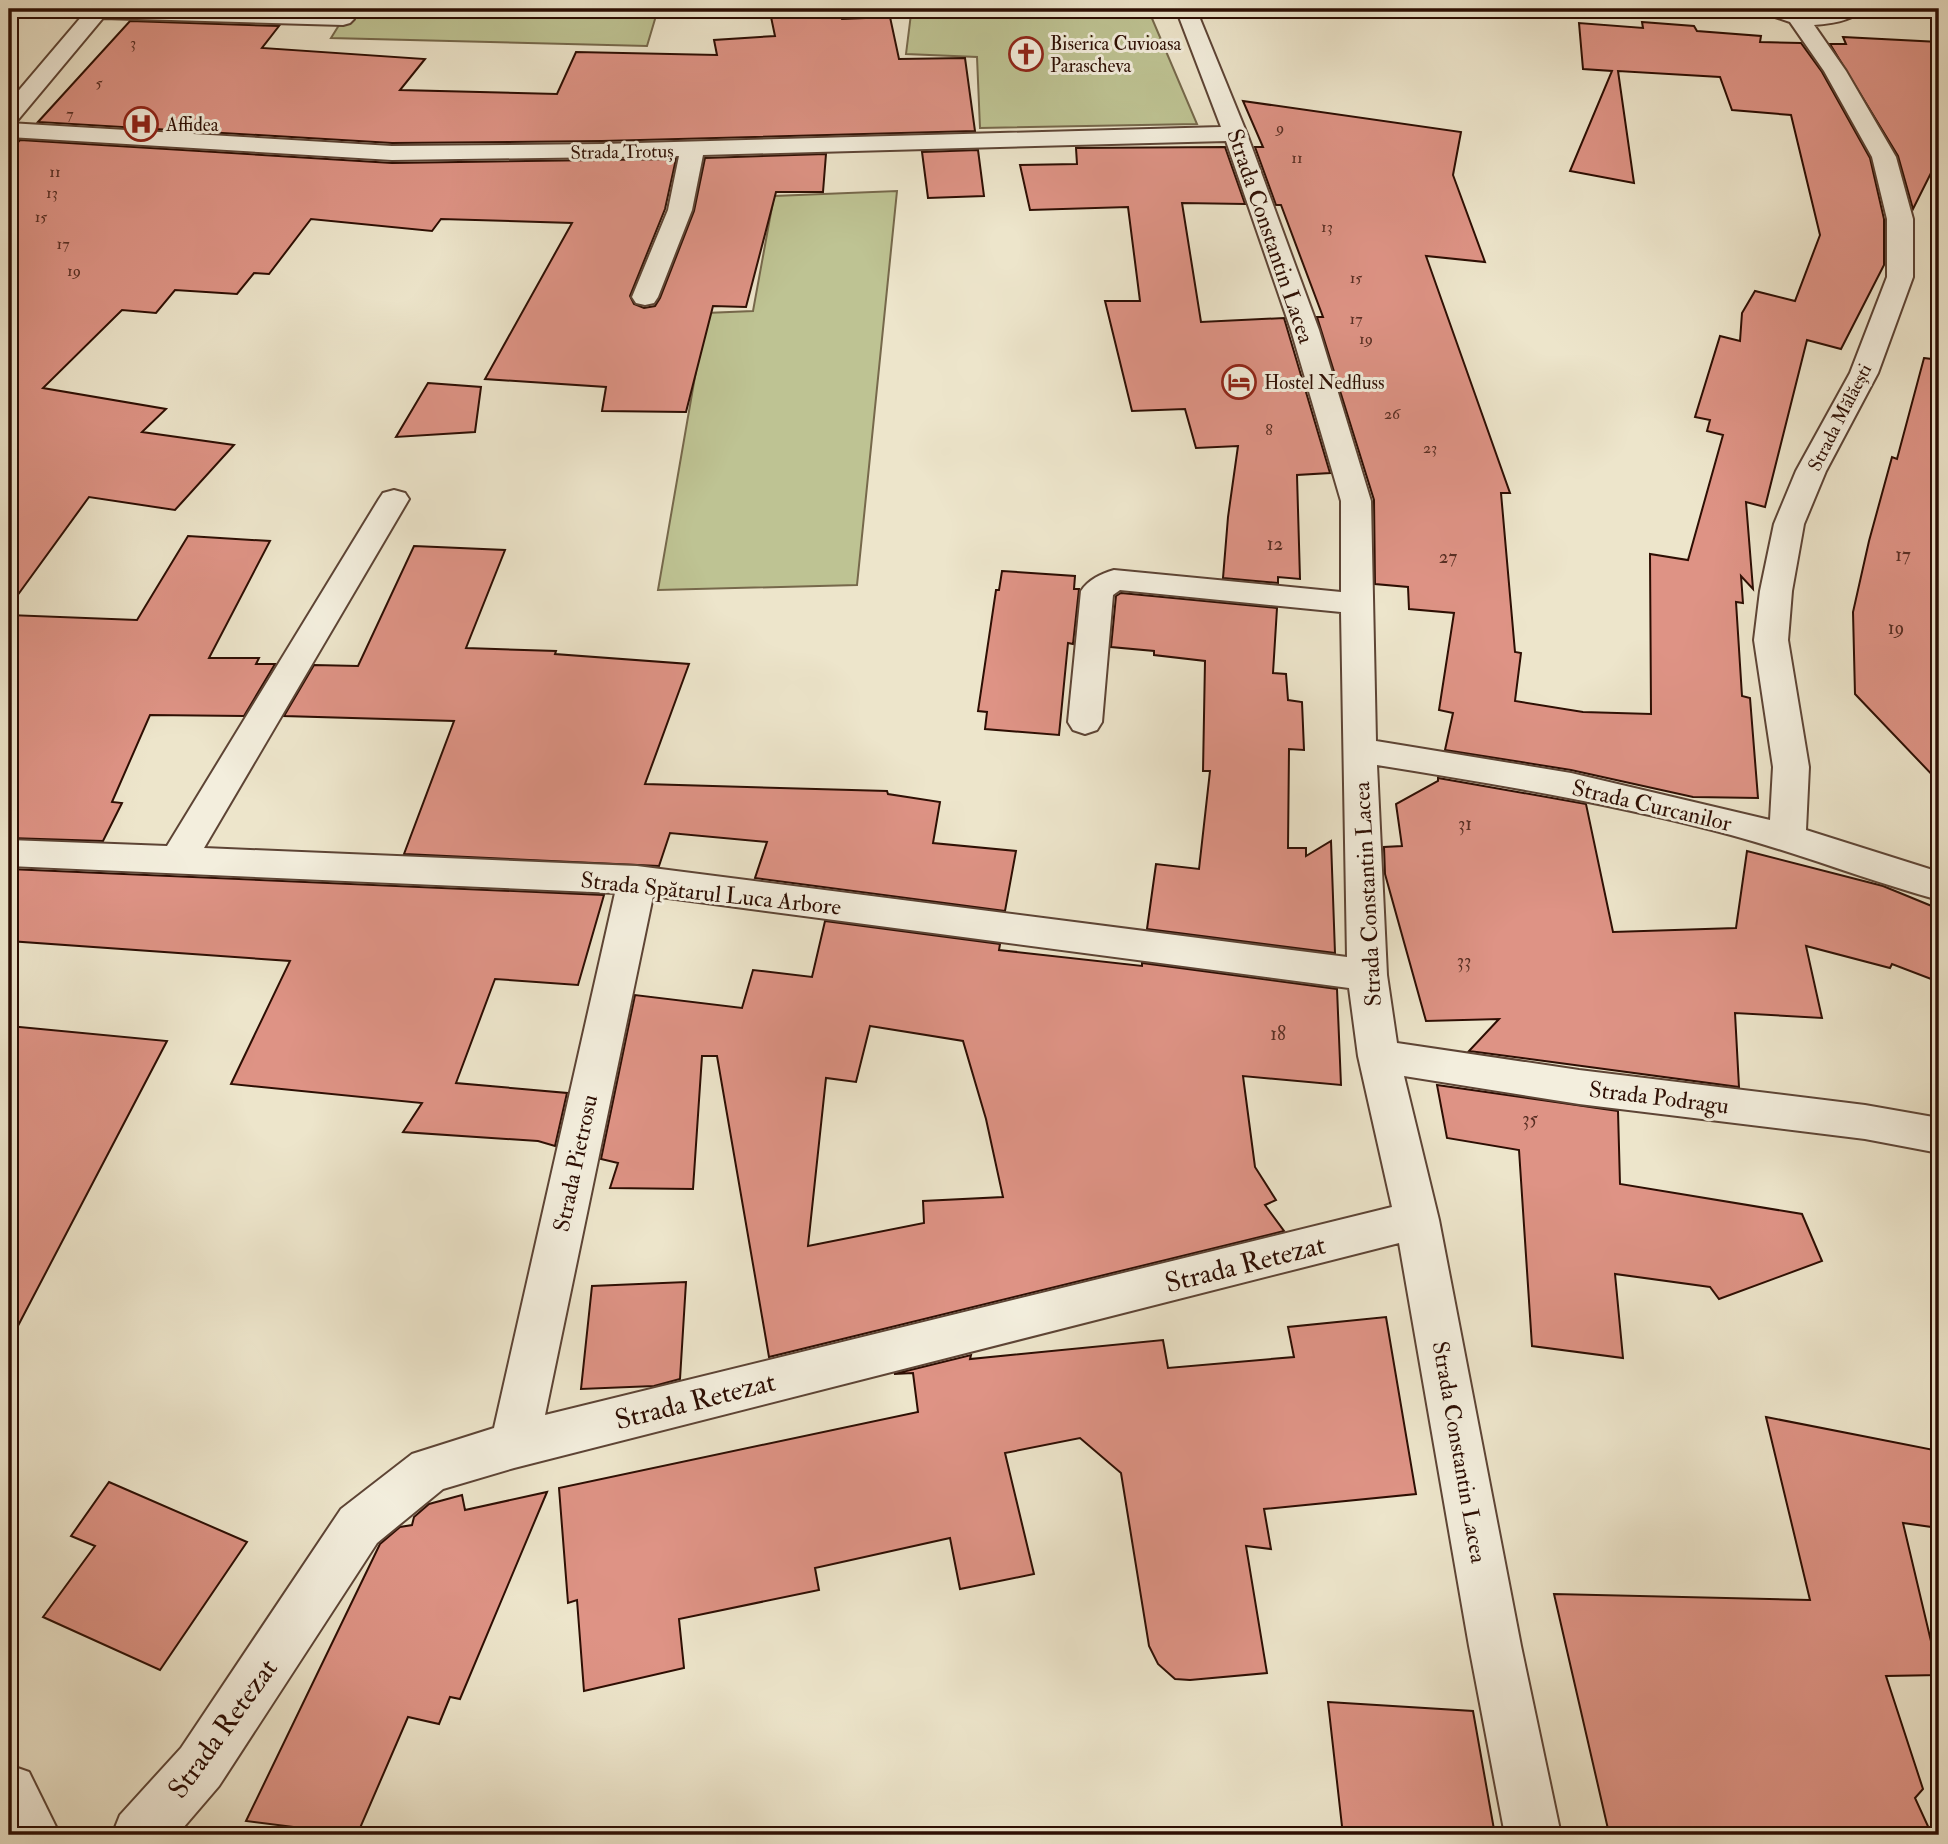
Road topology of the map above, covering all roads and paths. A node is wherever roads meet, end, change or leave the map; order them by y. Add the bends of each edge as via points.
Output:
1 (1186, 9) edge
2 (1614, 9) edge
3 (1643, 9) edge
4 (1770, 9) edge
5 (1852, 9) edge
6 (98, 10) edge
7 (317, 14) edge
8 (342, 19) dead end
9 (1799, 20) junction
10 (9, 116) edge
11 (9, 130) edge
12 (1235, 134) junction
13 (692, 149) junction
14 (645, 298) dead end
15 (394, 499) dead end
16 (1358, 604) junction
17 (1085, 722) dead end
18 (1359, 750) junction
19 (1787, 838) junction
20 (9, 853) edge
21 (178, 860) junction
22 (636, 880) junction
23 (1939, 886) edge
24 (1367, 975) junction
25 (1379, 1056) junction
26 (1939, 1135) edge
27 (1417, 1220) junction
28 (514, 1445) junction
29 (9, 1792) edge
30 (32, 1835) edge
31 (140, 1835) edge
32 (1533, 1835) edge

1 - 12 street, Strada Constantin Lacea
2 - 3 street
4 - 9 street
5 - 9 street
6 - 7 street
6 - 10 street
7 - 8 street
9 - 19 street, Strada Mălăești via 1835,71 1884,157 1900,219 1900,277 1864,373 1811,471 1786,537 1771,640 1791,767
11 - 13 street, Strada Trotuș via 391,153
12 - 13 street, Strada Trotuș
12 - 16 street, Strada Constantin Lacea via 1305,330 1356,501
13 - 14 street via 680,210
15 - 21 street
16 - 17 street via 1114,580 1097,591
16 - 18 street, Strada Constantin Lacea
18 - 19 street, Strada Curcanilor via 1601,792
18 - 24 street, Strada Constantin Lacea
19 - 23 street, Strada Curcanilor
20 - 21 street, Strada Spătarul Luca Arbore
21 - 22 street, Strada Spătarul Luca Arbore
22 - 24 street, Strada Spătarul Luca Arbore
22 - 28 street, Strada Pietrosu
24 - 25 street, Strada Constantin Lacea
25 - 26 street, Strada Podragu
25 - 27 street, Strada Constantin Lacea
27 - 28 street, Strada Retezat
27 - 32 street, Strada Constantin Lacea
28 - 31 street, Strada Retezat via 429,1470 359,1526 200,1767
29 - 30 street

